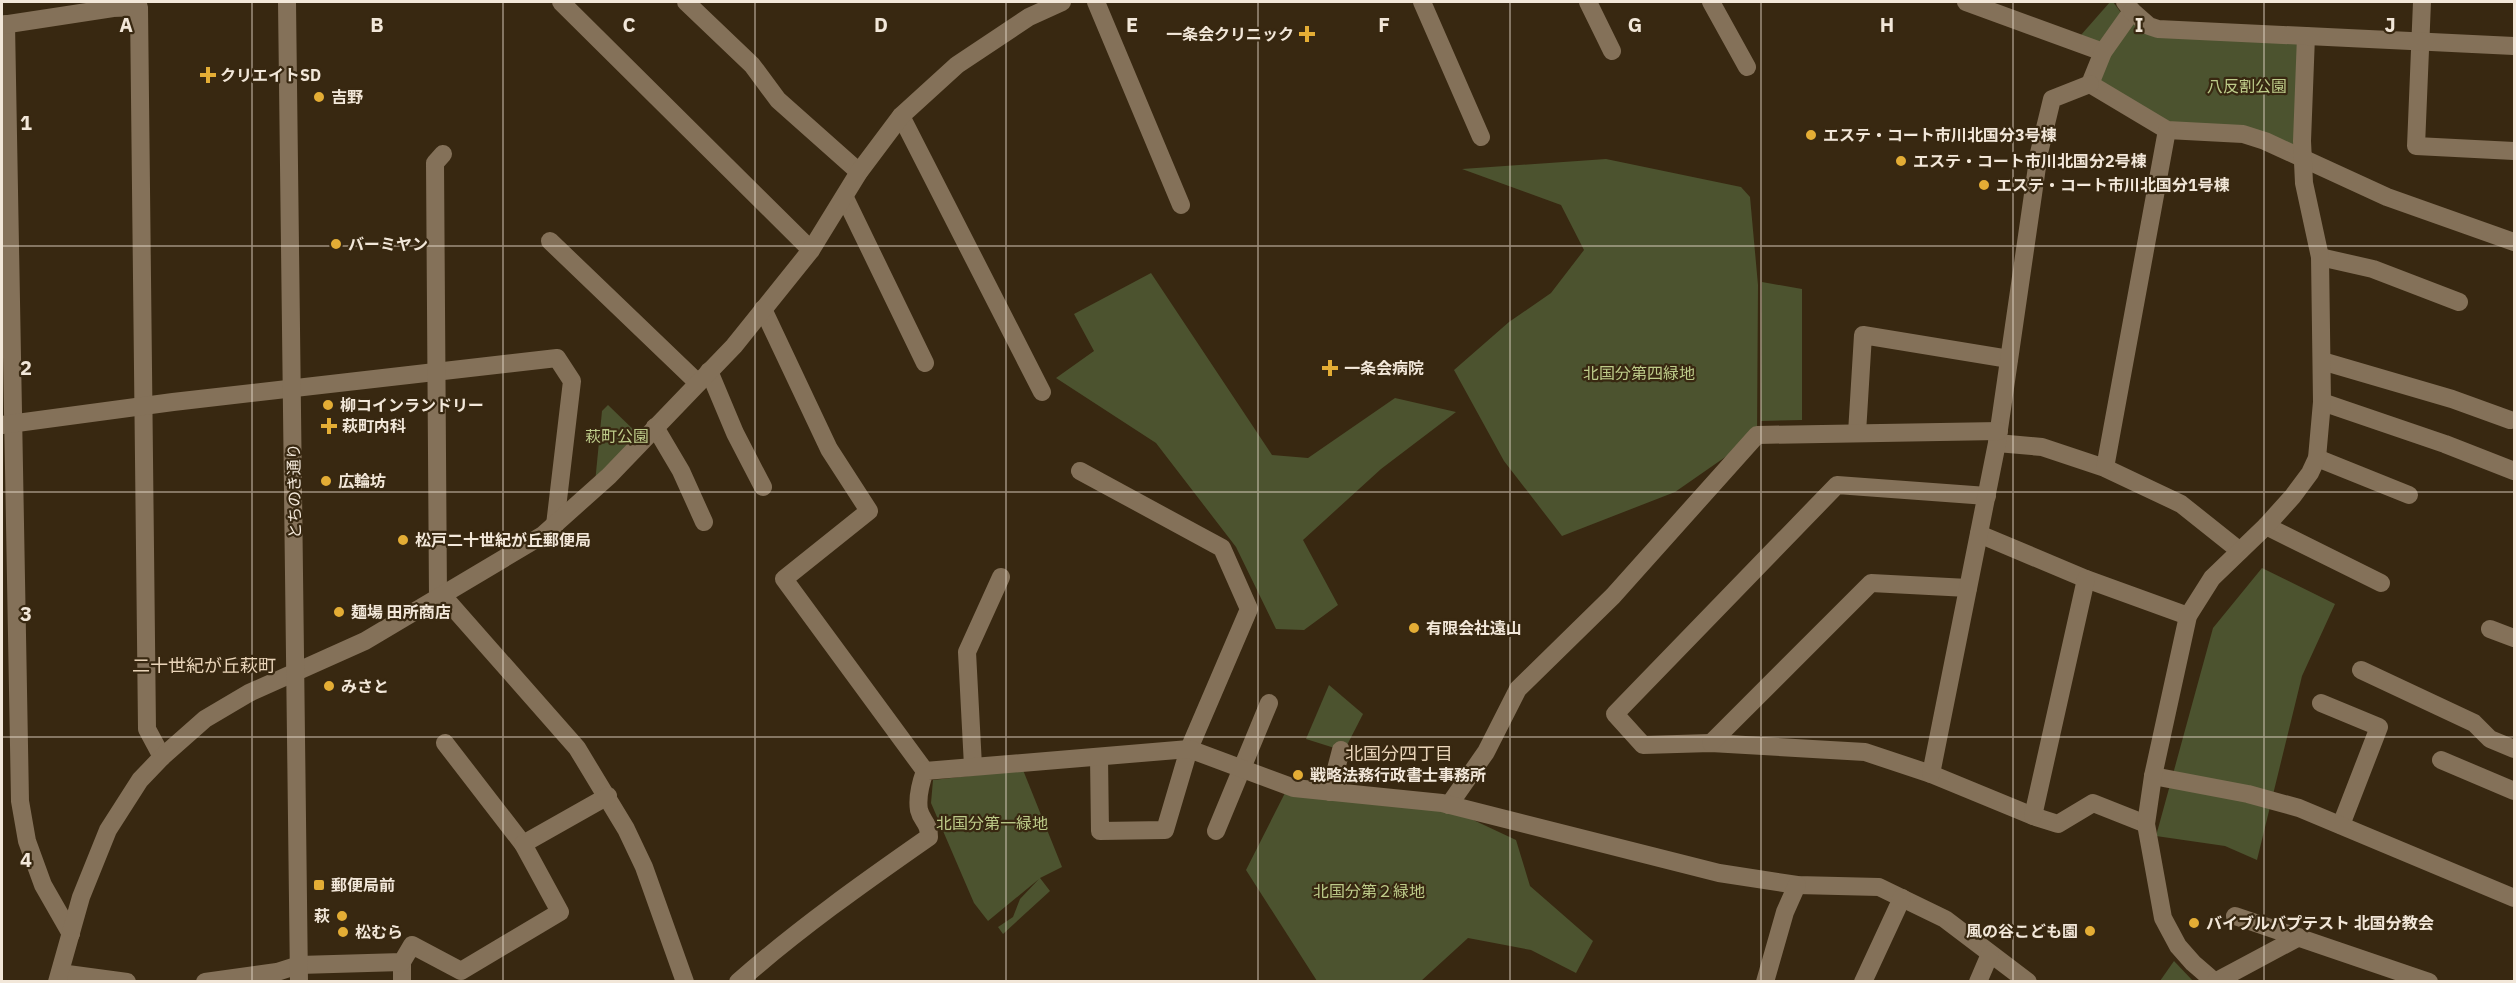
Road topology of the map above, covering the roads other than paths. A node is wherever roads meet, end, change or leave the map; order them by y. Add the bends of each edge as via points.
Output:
1 (287, 2) edge
2 (561, 2) edge
3 (686, 2) edge
4 (1062, 2) edge
5 (1096, 2) edge
6 (1422, 2) edge
7 (1588, 2) edge
8 (1711, 2) edge
9 (1966, 2) edge
10 (2422, 2) edge
11 (2129, 6) edge
12 (4, 24) edge
13 (2306, 36) junction
14 (2420, 41) junction
15 (2514, 46) edge
16 (1612, 51) dead end
17 (2103, 52) junction
18 (1747, 67) dead end
19 (2090, 84) junction
20 (901, 116) junction
21 (2167, 130) junction
22 (1481, 137) dead end
23 (2514, 152) edge
24 (443, 154) dead end
25 (2302, 157) junction
26 (859, 172) junction
27 (845, 198) junction
28 (1180, 205) dead end
29 (5, 228) edge
30 (550, 241) dead end
31 (2514, 242) edge
32 (811, 250) junction
33 (2320, 257) junction
34 (2459, 302) dead end
35 (763, 309) junction
36 (2009, 359) junction
37 (2322, 361) junction
38 (925, 363) dead end
39 (435, 373) junction
40 (704, 377) junction
41 (292, 389) junction
42 (1042, 392) dead end
43 (2322, 402) junction
44 (144, 406) junction
45 (2510, 420) dead end
46 (6, 424) edge
47 (655, 427) junction
48 (1857, 433) junction
49 (1998, 437) junction
50 (2317, 458) junction
51 (2105, 468) junction
52 (1080, 471) dead end
53 (2514, 471) edge
54 (763, 487) dead end
55 (2409, 495) dead end
56 (1987, 496) junction
57 (704, 522) dead end
58 (555, 525) junction
59 (2266, 526) junction
60 (1979, 534) junction
61 (2240, 550) junction
62 (1001, 578) dead end
63 (2086, 579) junction
64 (2381, 583) dead end
65 (1968, 588) junction
66 (441, 597) junction
67 (2188, 616) junction
68 (2490, 628) dead end
69 (2514, 638) edge
70 (2361, 670) dead end
71 (295, 672) junction
72 (2321, 703) dead end
73 (1269, 704) dead end
74 (446, 742) dead end
75 (1712, 743) junction
76 (1189, 749) junction
77 (2514, 749) edge
78 (1341, 750) dead end
79 (1099, 756) junction
80 (162, 757) junction
81 (2441, 760) dead end
82 (974, 766) junction
83 (1244, 769) junction
84 (925, 771) junction
85 (1931, 774) junction
86 (2153, 776) junction
87 (2514, 791) edge
88 (1330, 792) junction
89 (608, 796) junction
90 (1449, 805) junction
91 (2033, 816) junction
92 (2146, 824) junction
93 (2341, 825) junction
94 (1216, 831) dead end
95 (523, 844) junction
96 (1797, 885) junction
97 (1902, 898) junction
98 (2514, 898) edge
99 (2235, 916) dead end
100 (71, 934) junction
101 (2299, 938) junction
102 (1990, 954) junction
103 (402, 962) junction
104 (299, 973) edge
105 (59, 977) edge
106 (127, 981) edge
107 (205, 981) edge
108 (402, 981) edge
109 (685, 981) edge
110 (738, 981) edge
111 (1765, 981) edge
112 (1863, 981) edge
113 (1978, 981) edge
114 (2028, 981) edge
115 (2215, 981) edge
116 (2429, 981) edge

1 - 41 street, とちのき通り
2 - 32 street
3 - 26 street via 752,65 778,100
4 - 20 street via 1029,17 957,65
5 - 28 street
6 - 22 street
7 - 16 street
8 - 18 street
9 - 17 street
10 - 14 street
11 - 13 street via 2149,26 2158,29
11 - 17 street
12 - 29 street
12 - 44 street via 139,7
13 - 14 street
13 - 25 street
14 - 15 street
14 - 23 street via 2416,146
17 - 19 street
19 - 21 street
19 - 36 street via 2052,99 2039,153
20 - 26 street
20 - 42 street
21 - 25 street via 2243,135
21 - 51 street
24 - 39 street via 435,163
25 - 31 street via 2387,197
25 - 33 street
26 - 27 street
27 - 32 street
27 - 38 street
29 - 46 street
30 - 40 street
32 - 35 street
33 - 34 street via 2373,269
33 - 37 street
35 - 40 street
35 - 84 street via 829,449 868,511 784,579
36 - 48 street via 1863,335
36 - 49 street
37 - 43 street
37 - 45 street
39 - 41 street
39 - 58 street via 557,358 572,381
39 - 66 street
40 - 47 street
40 - 54 street
41 - 44 street
41 - 71 street, とちのき通り
43 - 50 street
43 - 53 street
44 - 46 street
44 - 80 street via 147,729
46 - 100 street via 20,801 27,841 43,885
47 - 57 street
47 - 58 street
48 - 49 street
48 - 90 street via 1757,435 1613,596 1518,689 1486,752
49 - 51 street
49 - 56 street
50 - 55 street
50 - 59 street via 2299,489
51 - 61 street via 2181,504
52 - 76 street via 1222,548 1249,609
56 - 60 street
56 - 75 street via 1838,485 1615,714 1644,745
58 - 66 street
59 - 61 street
59 - 64 street
60 - 63 street
60 - 65 street
61 - 67 street via 2212,578
62 - 82 street via 967,652
63 - 67 street
63 - 91 street
65 - 75 street via 1871,583
65 - 85 street
66 - 71 street via 365,641
66 - 89 street via 577,747
67 - 86 street
68 - 69 street
70 - 77 street via 2474,723 2490,739
71 - 80 street via 205,719
71 - 104 street, とちのき通り
72 - 93 street via 2379,727
73 - 83 street
74 - 95 street
75 - 85 street via 1865,752
76 - 79 street
76 - 79 street via 1165,830 1100,831
76 - 83 street
78 - 88 street
79 - 82 street
80 - 100 street via 140,780 108,830
81 - 87 street
82 - 84 street
83 - 88 street via 1294,788
83 - 94 street
84 - 110 street via 919,811 929,826 929,837 835,904
85 - 91 street
86 - 92 street
86 - 93 street via 2267,799
88 - 90 street
89 - 95 street
89 - 109 street via 644,867
90 - 96 street via 1719,873
91 - 92 street via 2058,824 2093,803
92 - 115 street via 2163,918 2178,946
93 - 98 street
95 - 103 street via 560,912 460,971 412,945
96 - 97 street via 1879,887
96 - 111 street
97 - 102 street via 1945,919
97 - 112 street
99 - 101 street
100 - 105 street
101 - 115 street
101 - 116 street
102 - 113 street
102 - 114 street
103 - 104 street
103 - 108 street
104 - 107 street
105 - 106 street

